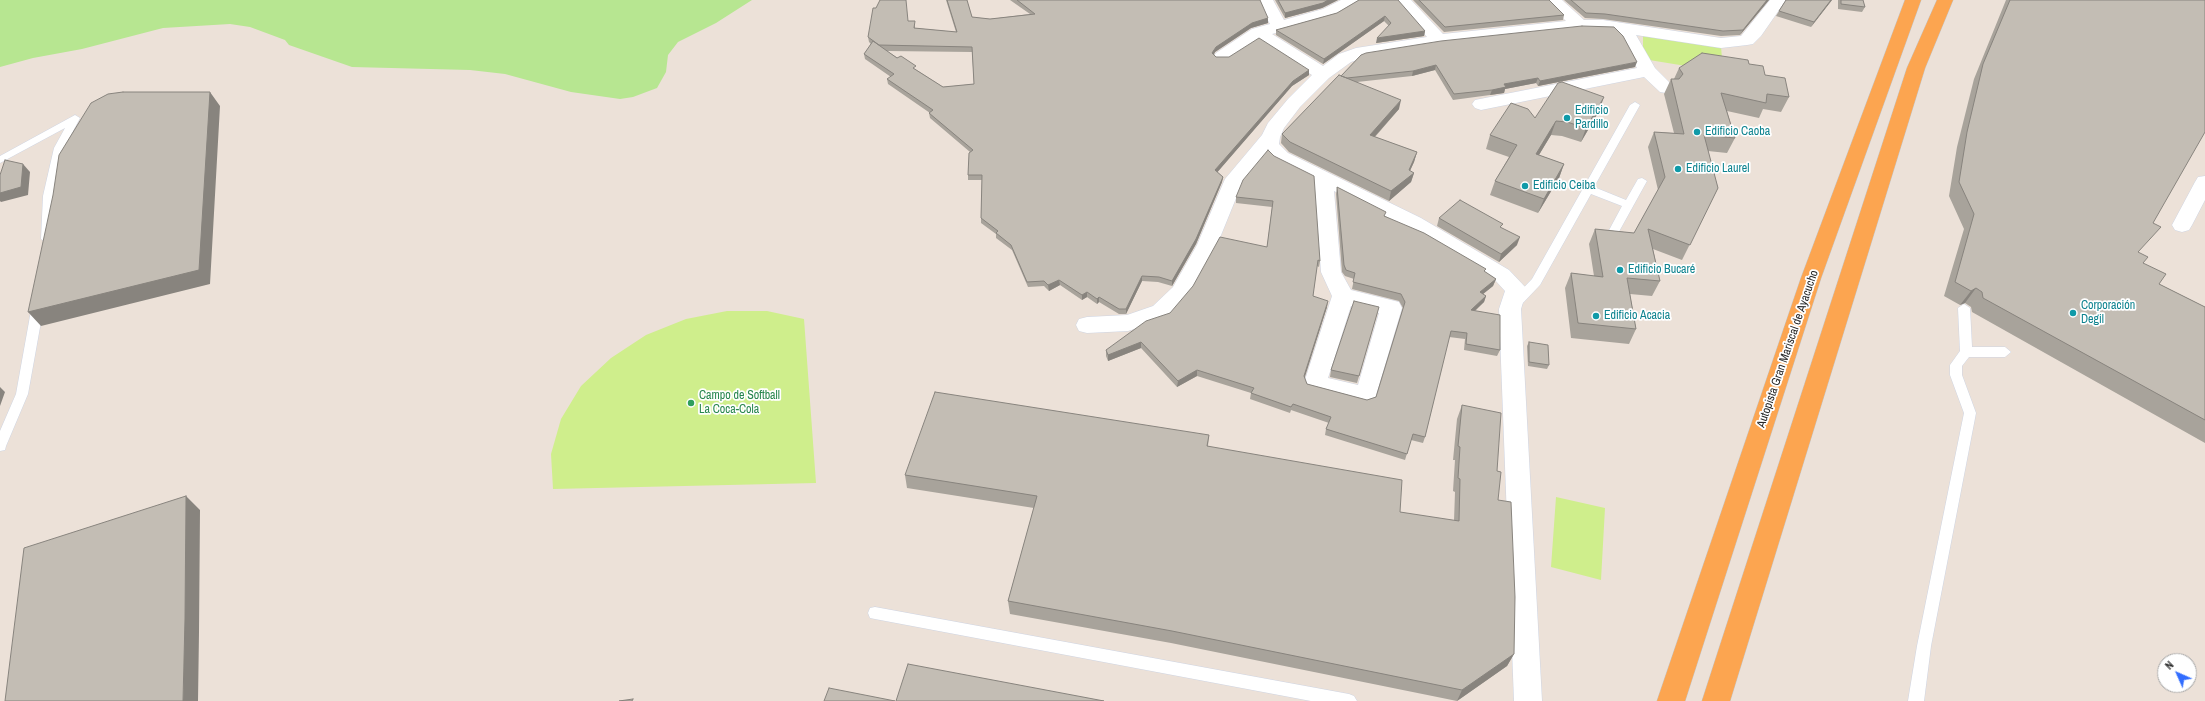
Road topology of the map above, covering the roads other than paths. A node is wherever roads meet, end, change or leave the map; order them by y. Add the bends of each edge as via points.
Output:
1 (1265, 0) edge
2 (1353, 0) edge
3 (1402, 0) edge
4 (1552, 0) edge
5 (1778, 0) edge
6 (1913, 0) edge
7 (1945, 0) edge
8 (1580, 24) junction
9 (1280, 28) junction
10 (1623, 28) junction
11 (1258, 33) junction
12 (1439, 40) junction
13 (1222, 57) edge
14 (1648, 71) junction
15 (1323, 74) junction
16 (1666, 88) dead end
17 (1481, 104) dead end
18 (1635, 105) dead end
19 (1270, 137) junction
20 (0, 160) edge
21 (1323, 177) junction
22 (1642, 181) dead end
23 (2205, 182) edge
24 (1589, 188) junction
25 (1629, 205) junction
26 (2182, 225) dead end
27 (1612, 234) edge
28 (46, 248) edge
29 (40, 294) edge
30 (1343, 296) junction
31 (1964, 308) dead end
32 (1510, 310) junction
33 (1087, 325) dead end
34 (1966, 352) junction
35 (2005, 352) dead end
36 (0, 446) edge
37 (875, 613) dead end
38 (1349, 701) edge
39 (1528, 701) edge
40 (1671, 701) edge
41 (1716, 701) edge
42 (1916, 701) edge

1 - 9 street
2 - 9 street via 1329,12
3 - 12 street
4 - 8 street
5 - 10 street via 1747,40 1736,42 1721,43
6 - 40 highway, Autopista Gran Mariscal de Ayacucho via 1812,278
7 - 41 highway via 1916,68
8 - 10 street
8 - 12 street
9 - 11 street
10 - 14 street
11 - 13 street
11 - 15 street
12 - 15 street via 1362,52 1345,58
14 - 16 street
14 - 17 street
15 - 19 street via 1294,103
18 - 24 lane
19 - 21 street via 1269,145 1273,151
19 - 33 street via 1232,184 1207,245 1181,292 1161,312 1128,323
20 - 28 lane via 75,118 59,148 48,196
21 - 30 street via 1331,272
21 - 32 street via 1414,223 1502,276 1516,289
22 - 25 lane
23 - 26 street
24 - 25 lane
24 - 32 lane via 1536,282
25 - 27 lane
29 - 36 lane via 22,394
30 - 30 street via 1315,383 1366,396 1391,308
31 - 34 lane
32 - 39 street
34 - 35 lane
34 - 42 lane via 1956,365 1956,375 1970,413 1924,646
37 - 38 lane

